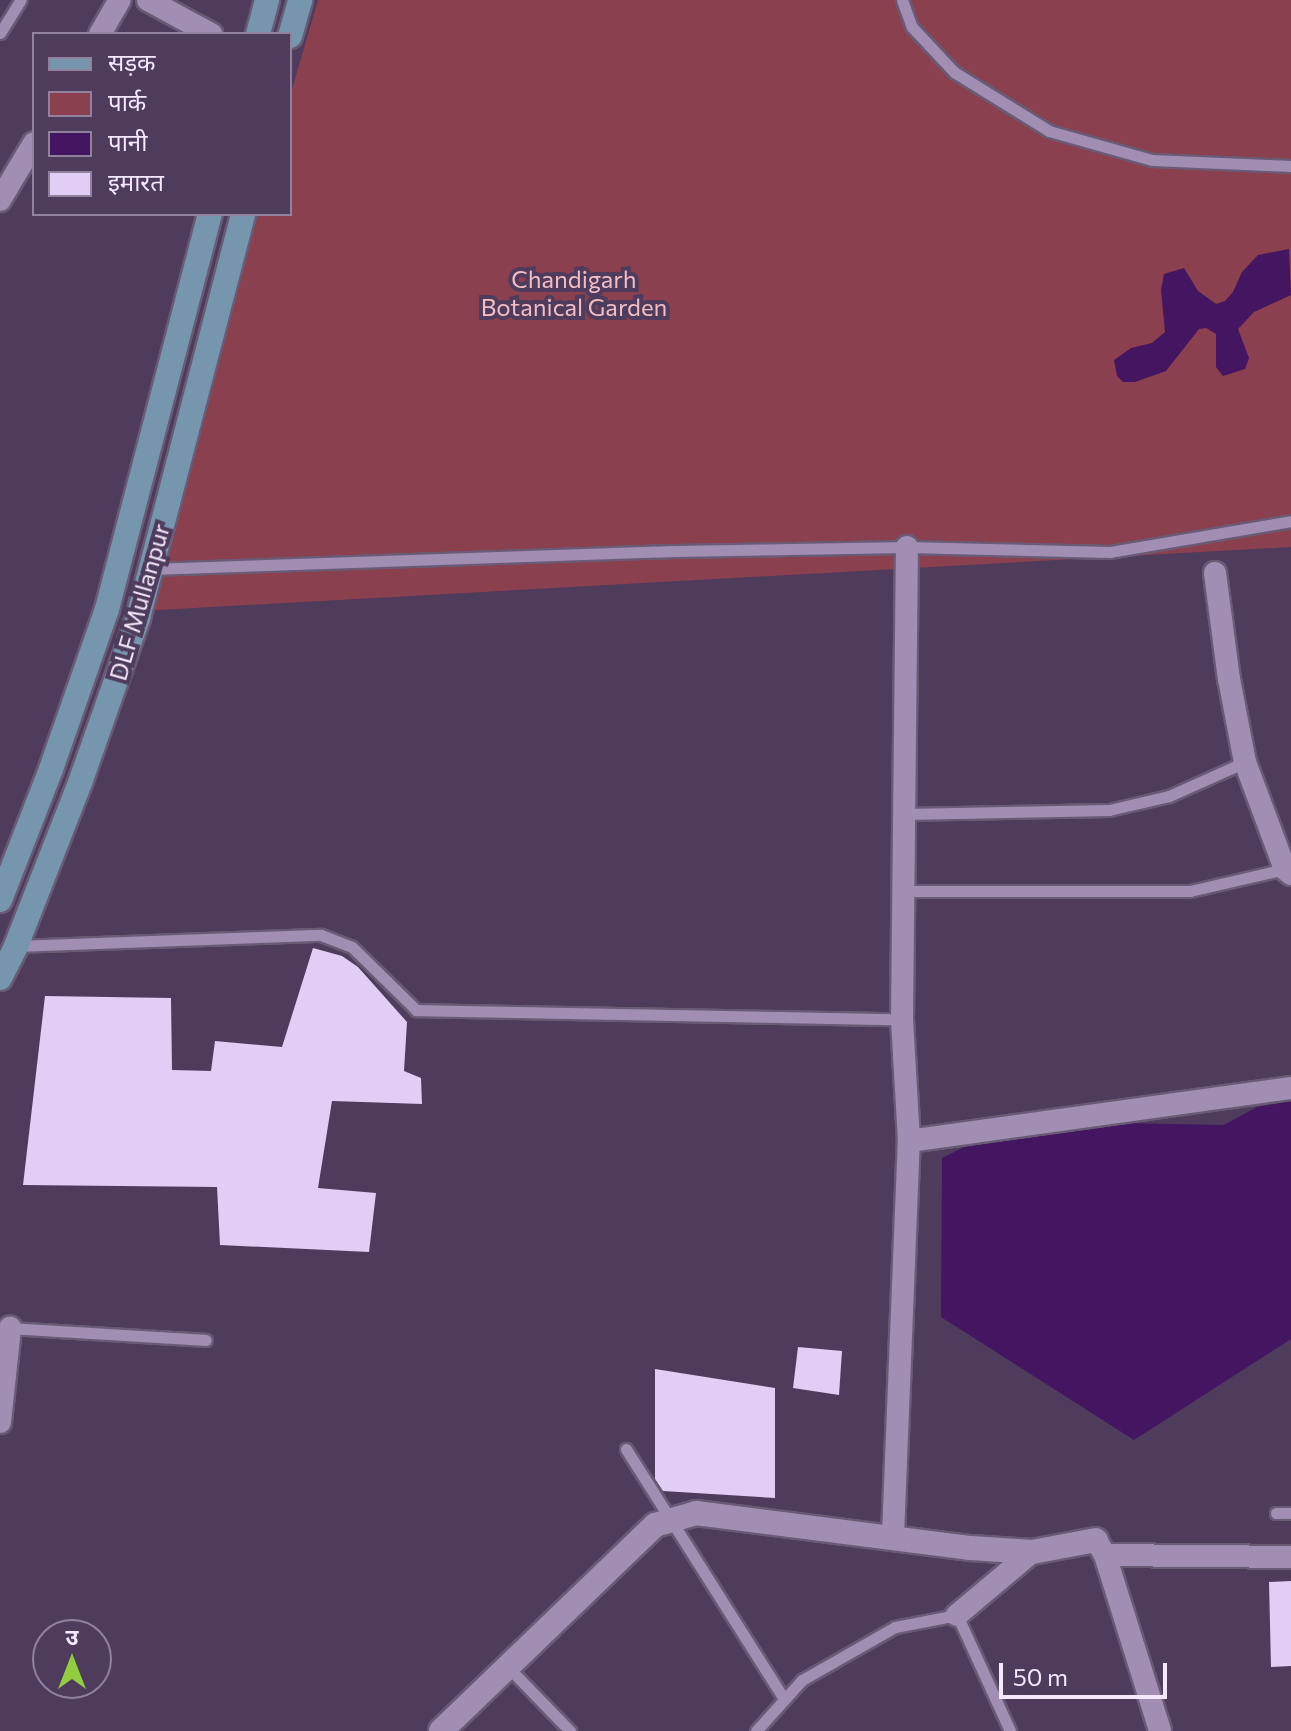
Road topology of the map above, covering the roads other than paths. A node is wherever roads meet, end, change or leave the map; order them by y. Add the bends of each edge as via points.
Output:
1 (21, 0) edge
2 (120, 0) edge
3 (148, 0) edge
4 (267, 0) edge
5 (300, 0) edge
6 (902, 0) edge
7 (101, 32) edge
8 (207, 32) edge
9 (259, 32) edge
10 (291, 32) edge
11 (0, 33) edge
12 (32, 146) edge
13 (1291, 166) edge
14 (0, 200) edge
15 (209, 216) edge
16 (242, 216) edge
17 (1291, 521) edge
18 (907, 547) junction
19 (150, 569) junction
20 (1215, 573) dead end
21 (1245, 762) junction
22 (904, 814) junction
23 (1288, 872) edge
24 (904, 891) junction
25 (0, 900) edge
26 (16, 946) junction
27 (0, 978) edge
28 (902, 1019) junction
29 (1291, 1088) edge
30 (909, 1141) junction
31 (10, 1328) joint
32 (206, 1340) dead end
33 (0, 1422) edge
34 (626, 1449) dead end
35 (1276, 1513) dead end
36 (1291, 1513) edge
37 (671, 1521) junction
38 (893, 1535) junction
39 (1100, 1547) junction
40 (1032, 1552) junction
41 (1291, 1557) edge
42 (957, 1615) junction
43 (507, 1666) junction
44 (784, 1699) junction
45 (441, 1731) edge
46 (570, 1731) edge
47 (756, 1731) edge
48 (1010, 1731) edge
49 (1160, 1731) edge

1 - 11 lane
2 - 7 street
3 - 8 street
4 - 9 main road
5 - 10 main road
6 - 13 lane via 912,27 954,72 1049,131 1152,160
12 - 14 street
15 - 25 main road, DLF Mullanpur via 107,609
16 - 19 main road, DLF Mullanpur
17 - 18 lane via 1110,552
18 - 19 lane
18 - 22 street
19 - 26 main road, DLF Mullanpur via 86,765
20 - 21 street
21 - 22 lane via 1169,796 1109,810
21 - 23 street
22 - 24 street
23 - 24 lane via 1190,891
24 - 28 street
26 - 27 main road, DLF Mullanpur
26 - 28 lane via 321,935 352,947 416,1010
28 - 30 street
29 - 30 street
30 - 38 street
31 - 32 lane
31 - 33 street
34 - 37 lane
35 - 36 lane
37 - 38 street via 696,1513
37 - 43 street via 655,1525
37 - 44 lane
38 - 40 street
39 - 40 street
39 - 41 street
39 - 49 street
40 - 42 street
42 - 44 lane via 895,1627 802,1680
42 - 48 lane
43 - 45 street
43 - 46 lane
44 - 47 lane

